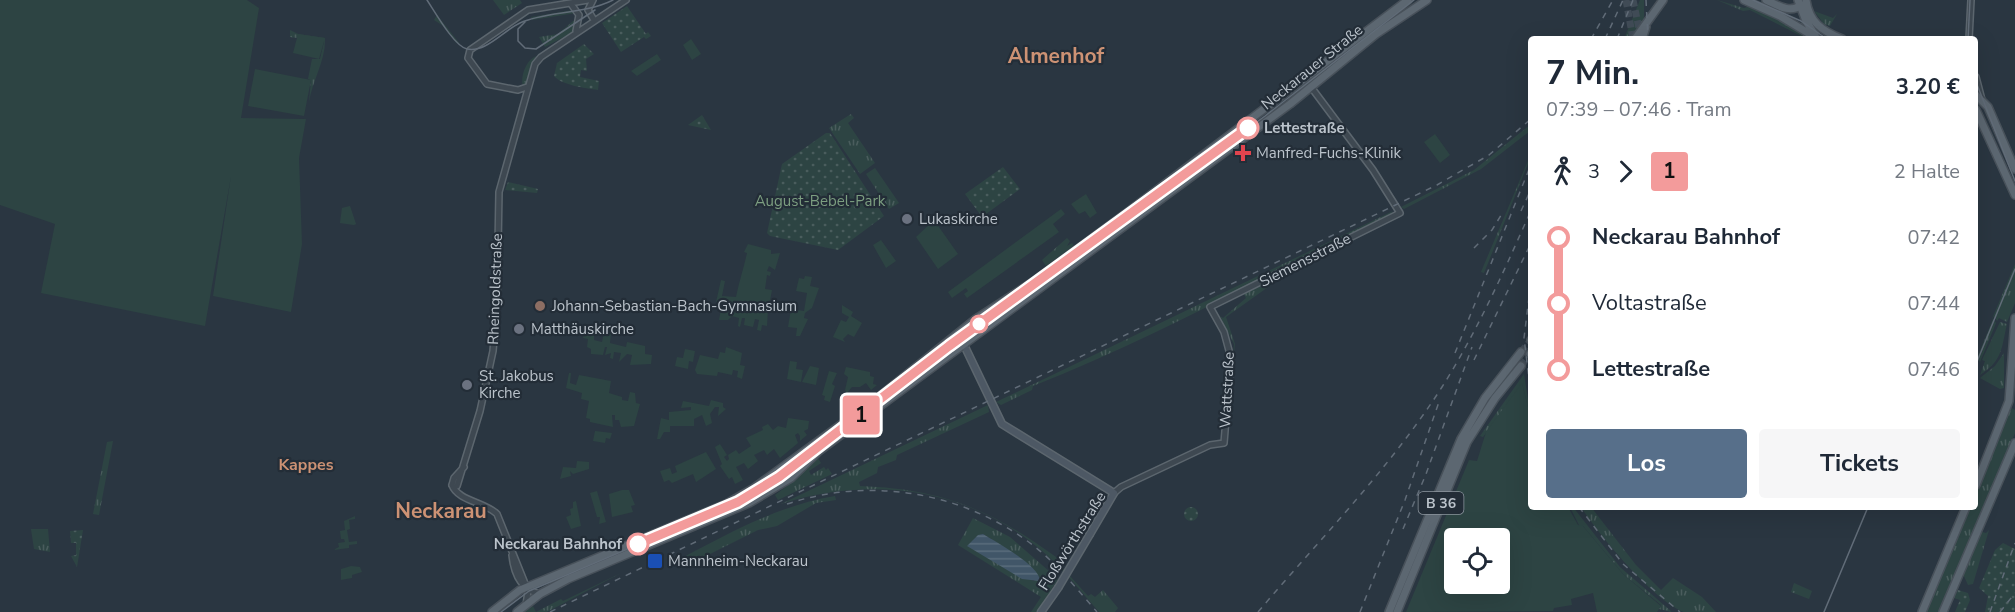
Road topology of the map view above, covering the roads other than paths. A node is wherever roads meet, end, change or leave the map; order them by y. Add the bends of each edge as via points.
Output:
1 (588, 0) edge
2 (594, 0) edge
3 (626, 0) edge
4 (1408, 0) edge
5 (1427, 0) edge
6 (1664, 0) edge
7 (1744, 0) edge
8 (1766, 0) edge
9 (1971, 0) edge
10 (1802, 2) edge
11 (571, 4) junction
12 (1651, 16) junction
13 (594, 20) junction
14 (576, 33) junction
15 (1637, 36) edge
16 (1643, 36) edge
17 (1814, 36) edge
18 (1817, 36) edge
19 (1835, 36) edge
20 (1969, 36) edge
21 (1304, 79) junction
22 (527, 87) junction
23 (1311, 87) junction
24 (518, 90) junction
25 (523, 101) junction
26 (1979, 102) edge
27 (1978, 114) edge
28 (1998, 129) junction
29 (1985, 130) junction
30 (2015, 169) edge
31 (2015, 195) edge
32 (1210, 307) joint
33 (2015, 318) edge
34 (960, 337) junction
35 (1521, 352) tunnel mouth
36 (1521, 366) tunnel mouth
37 (1224, 443) joint
38 (2015, 443) edge
39 (789, 463) junction
40 (774, 474) junction
41 (790, 478) junction
42 (1978, 480) edge
43 (776, 488) junction
44 (1114, 494) junction
45 (1965, 510) edge
46 (521, 578) junction
47 (541, 582) junction
48 (527, 589) junction
49 (515, 593) junction
50 (540, 594) junction
51 (526, 605) junction
52 (492, 612) edge
53 (517, 612) edge
54 (1041, 612) edge
55 (1389, 612) edge
56 (1397, 612) edge
57 (1922, 612) edge
58 (1943, 612) edge

1 - 11 street
2 - 13 street via 588,9
3 - 13 street, Rheingoldstraße
4 - 21 main road, Neckarauer Straße
5 - 23 main road, Neckarauer Straße via 1376,34
6 - 12 main road
7 - 17 main road
8 - 10 main road via 1786,8
9 - 20 street
10 - 18 main road via 1808,25
10 - 19 main road via 1814,22
11 - 14 street via 579,17
11 - 24 street via 524,12 472,46 468,58 487,84
12 - 15 main road
12 - 16 main road
13 - 14 street, Rheingoldstraße
14 - 22 street, Rheingoldstraße via 537,59
21 - 23 main road
21 - 34 main road, Neckarauer Straße via 970,324
22 - 24 street
22 - 25 street, Rheingoldstraße
23 - 32 street, Siemensstraße via 1400,213
23 - 34 main road, Neckarauer Straße
24 - 25 street
25 - 46 street, Rheingoldstraße via 498,194 495,332 464,467 454,478 459,494 497,514
26 - 28 main road
27 - 29 main road
28 - 29 main road via 1993,133
28 - 30 main road
29 - 31 main road
32 - 37 street, Wattstraße via 1224,332 1231,358
33 - 42 main road via 2009,401
34 - 39 main road, Neckarauer Straße
34 - 41 main road via 954,351 819,451
34 - 44 main road via 1002,424
35 - 55 main road, B 36 via 1485,398 1461,439
36 - 56 main road, B 36 via 1467,442
37 - 44 street, Floßwörthstraße via 1210,445 1121,487
38 - 58 main road
39 - 40 main road, Neckarauer Straße
39 - 41 main road via 786,472
40 - 43 main road via 780,479
40 - 47 main road, Neckarauer Straße via 726,504
41 - 43 main road
43 - 50 main road
44 - 54 main road, Floßwörthstraße, bridge
45 - 57 main road
46 - 47 street
46 - 48 street
46 - 49 street
47 - 48 main road, Neckarauer Straße
48 - 49 main road, Neckarauer Straße
48 - 50 street
48 - 51 street
49 - 52 main road, Neckarauer Straße
50 - 51 main road
51 - 53 main road

